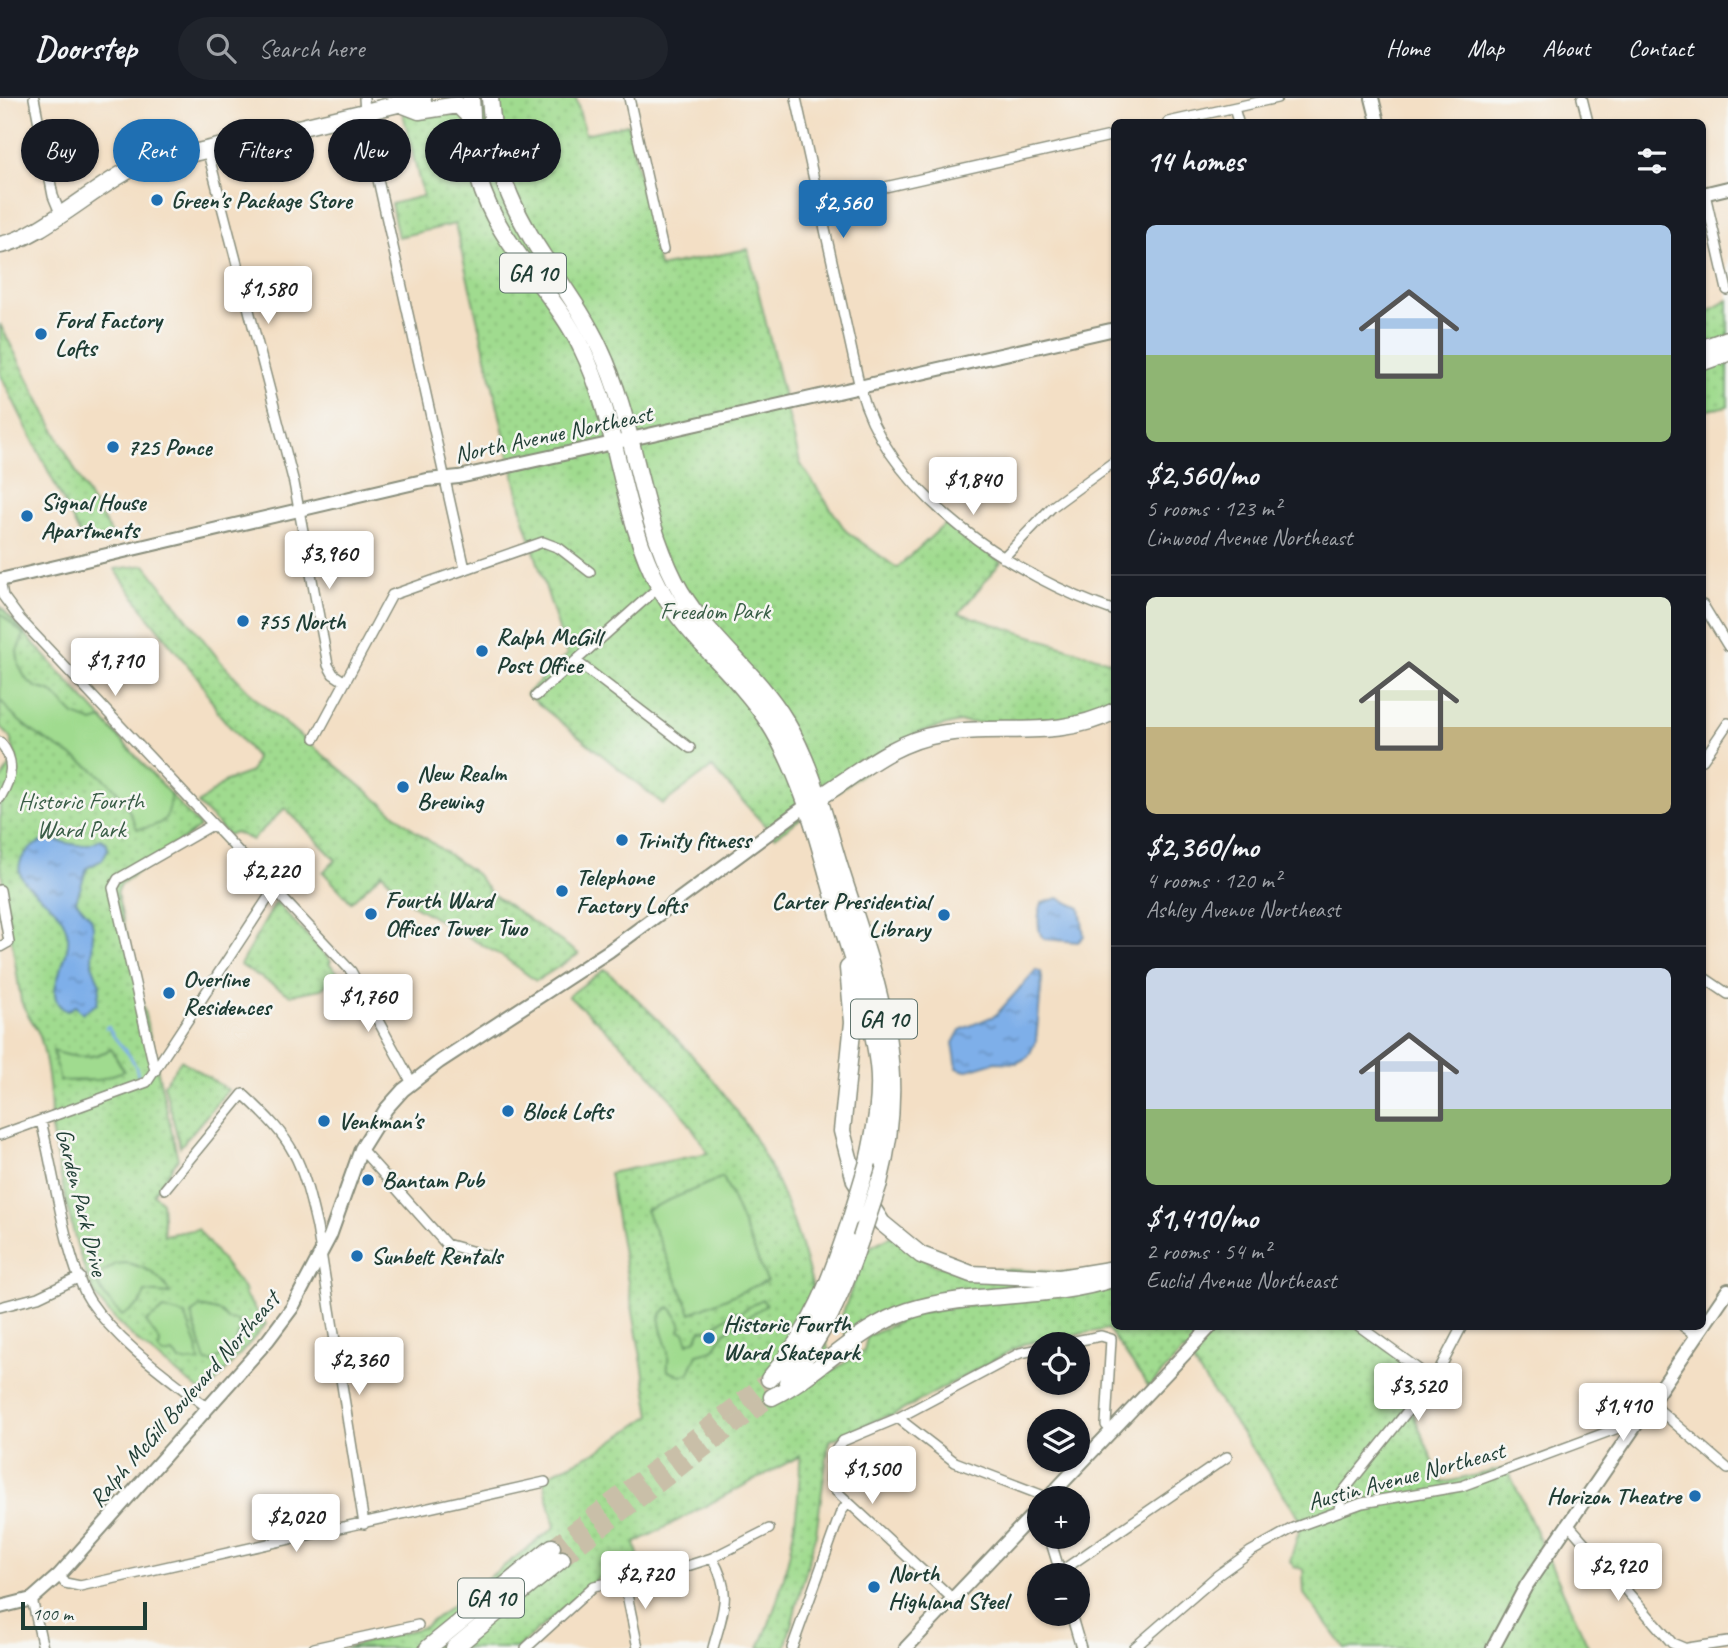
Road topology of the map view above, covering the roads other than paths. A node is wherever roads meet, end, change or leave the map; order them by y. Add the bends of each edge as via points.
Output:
1 (34, 98) edge
2 (423, 98) edge
3 (471, 98) edge
4 (489, 98) edge
5 (629, 98) edge
6 (796, 98) edge
7 (1277, 98) edge
8 (1372, 98) edge
9 (1582, 98) edge
10 (1256, 100) edge
11 (401, 104) junction
12 (365, 106) edge
13 (1234, 108) junction
14 (472, 119) joint
15 (1182, 119) edge
16 (1237, 119) edge
17 (1377, 119) edge
18 (1586, 119) edge
19 (1111, 136) edge
20 (207, 149) junction
21 (481, 182) edge
22 (1728, 188) edge
23 (1706, 194) edge
24 (819, 202) junction
25 (1706, 202) edge
26 (61, 213) junction
27 (6, 244) edge
28 (663, 250) dead end
29 (0, 256) edge
30 (1727, 290) edge
31 (1111, 331) edge
32 (1728, 340) edge
33 (1706, 347) edge
34 (1728, 353) edge
35 (1706, 361) edge
36 (860, 388) junction
37 (630, 439) junction
38 (613, 443) junction
39 (1111, 464) edge
40 (444, 479) junction
41 (299, 510) junction
42 (1003, 558) junction
43 (465, 569) junction
44 (590, 572) dead end
45 (0, 580) edge
46 (659, 587) junction
47 (1111, 610) edge
48 (1706, 610) edge
49 (1728, 646) edge
50 (576, 661) junction
51 (345, 682) junction
52 (536, 696) dead end
53 (1111, 712) edge
54 (1728, 723) edge
55 (315, 738) dead end
56 (0, 741) edge
57 (690, 748) dead end
58 (1706, 756) edge
59 (0, 798) edge
60 (813, 802) junction
61 (212, 825) junction
62 (274, 889) junction
63 (0, 890) edge
64 (845, 934) junction
65 (0, 947) edge
66 (1706, 979) edge
67 (1728, 994) edge
68 (155, 1071) junction
69 (412, 1083) junction
70 (41, 1121) junction
71 (0, 1135) edge
72 (361, 1149) junction
73 (165, 1189) dead end
74 (322, 1254) junction
75 (489, 1256) dead end
76 (1111, 1270) edge
77 (79, 1277) junction
78 (1111, 1280) edge
79 (1728, 1290) edge
80 (0, 1307) edge
81 (1706, 1323) edge
82 (1207, 1330) edge
83 (1364, 1330) edge
84 (1460, 1330) edge
85 (1689, 1330) edge
86 (1701, 1330) edge
87 (1697, 1336) junction
88 (1090, 1338) edge
89 (1027, 1352) edge
90 (769, 1378) tunnel mouth
91 (1433, 1380) junction
92 (1651, 1403) junction
93 (208, 1408) junction
94 (898, 1418) junction
95 (1637, 1421) junction
96 (1112, 1431) junction
97 (1227, 1457) dead end
98 (1728, 1469) edge
99 (545, 1482) dead end
100 (1060, 1486) edge
101 (1027, 1490) edge
102 (847, 1504) junction
103 (1339, 1509) junction
104 (1027, 1522) edge
105 (364, 1524) junction
106 (1568, 1524) junction
107 (769, 1529) dead end
108 (712, 1558) junction
109 (1076, 1563) edge
110 (59, 1575) junction
111 (624, 1580) junction
112 (32, 1599) junction
113 (953, 1599) junction
114 (0, 1607) edge
115 (418, 1625) dead end
116 (1075, 1626) edge
117 (1728, 1642) edge
118 (1717, 1646) edge
119 (43, 1648) edge
120 (314, 1648) edge
121 (428, 1648) edge
122 (454, 1648) edge
123 (526, 1648) edge
124 (638, 1648) edge
125 (713, 1648) edge
126 (792, 1648) edge
127 (906, 1648) edge
128 (1081, 1648) edge
129 (1134, 1648) edge
130 (1493, 1648) edge
131 (1686, 1648) edge

1 - 26 street via 53,196
2 - 11 highway
3 - 14 highway, GA 10
4 - 37 highway, GA 10 via 498,163 508,194 601,350
5 - 28 street
6 - 24 street
7 - 10 street
8 - 17 main road
9 - 18 street
10 - 13 street
11 - 12 highway
11 - 14 highway via 419,111 458,105
12 - 20 highway
12 - 40 street
13 - 15 street
13 - 16 street
19 - 24 street
20 - 26 highway via 135,167
20 - 41 street
21 - 38 highway, GA 10 via 496,219 575,334 600,393
22 - 23 main road
24 - 36 street
25 - 30 street
26 - 27 highway
27 - 29 highway
31 - 36 main road, North Avenue Northeast
32 - 33 highway
34 - 35 highway
36 - 37 main road, North Avenue Northeast
36 - 42 street via 874,423 909,474 953,520
37 - 38 main road, North Avenue Northeast
37 - 60 highway, GA 10 via 655,529 677,584 773,702 794,736
38 - 40 main road, North Avenue Northeast
38 - 46 highway, GA 10
39 - 42 street via 1052,507
40 - 41 main road, North Avenue Northeast
40 - 43 street
41 - 45 main road, North Avenue Northeast
41 - 51 street via 328,665
42 - 47 street via 1063,592
43 - 44 street via 543,542 559,548
43 - 51 street via 392,595
45 - 61 street via 4,596 20,619
46 - 50 street
46 - 60 highway, GA 10 via 764,715
48 - 49 street
50 - 52 street
50 - 57 street
51 - 55 street
53 - 60 highway via 1059,730 940,733 909,741
54 - 58 street
56 - 59 street via 12,758 10,781
60 - 64 highway, GA 10
60 - 69 main road, Ralph McGill Boulevard Northeast via 609,951
60 - 78 highway, GA 10, bridge via 876,982 890,1048 892,1118 879,1183 838,1305 818,1342 772,1397 882,1322 916,1309 1076,1289
61 - 62 street
61 - 68 street via 118,879 113,888
62 - 68 street
62 - 69 street via 351,971
63 - 65 street via 9,942
64 - 76 highway via 853,1022 842,1131 851,1172 877,1218 914,1251 959,1271 1060,1278
64 - 90 highway, GA 10, bridge via 878,1065 878,1119 830,1282 799,1342
66 - 67 street
68 - 70 street via 144,1084
69 - 72 main road, Ralph McGill Boulevard Northeast via 386,1109
70 - 71 street
70 - 77 street, Garden Park Drive
72 - 74 main road, Ralph McGill Boulevard Northeast
72 - 75 street via 433,1234 460,1250
73 - 74 street via 243,1094 279,1128 296,1154
74 - 93 main road, Ralph McGill Boulevard Northeast via 292,1308
74 - 105 street
77 - 80 street via 38,1297
77 - 93 street, Garden Park Drive via 88,1299 109,1325
79 - 81 main road
82 - 96 main road
83 - 91 street
84 - 91 street
85 - 87 street
86 - 87 main road
87 - 92 main road
88 - 96 street via 1111,1339 1106,1425
89 - 94 street
91 - 103 street via 1342,1493
92 - 95 main road
92 - 98 street
93 - 110 main road, Ralph McGill Boulevard Northeast
94 - 101 street via 955,1462
94 - 102 street via 843,1441 832,1455 830,1477
95 - 103 street, Austin Avenue Northeast via 1462,1486
95 - 106 main road
96 - 100 main road
97 - 109 street
99 - 105 street
102 - 113 street
102 - 126 street
103 - 129 street, Austin Avenue Northeast via 1250,1552
104 - 113 main road
105 - 110 street via 80,1586 65,1583
106 - 130 main road
106 - 131 street via 1672,1643
107 - 108 street
108 - 111 street
108 - 125 street via 722,1574 726,1597
110 - 112 main road, Ralph McGill Boulevard Northeast
111 - 123 street via 594,1586
111 - 124 street
112 - 114 main road
112 - 119 street
113 - 127 main road
115 - 120 street
116 - 128 street
117 - 118 street
118 - 131 street
121 - 122 highway, GA 10 via 557,1553

